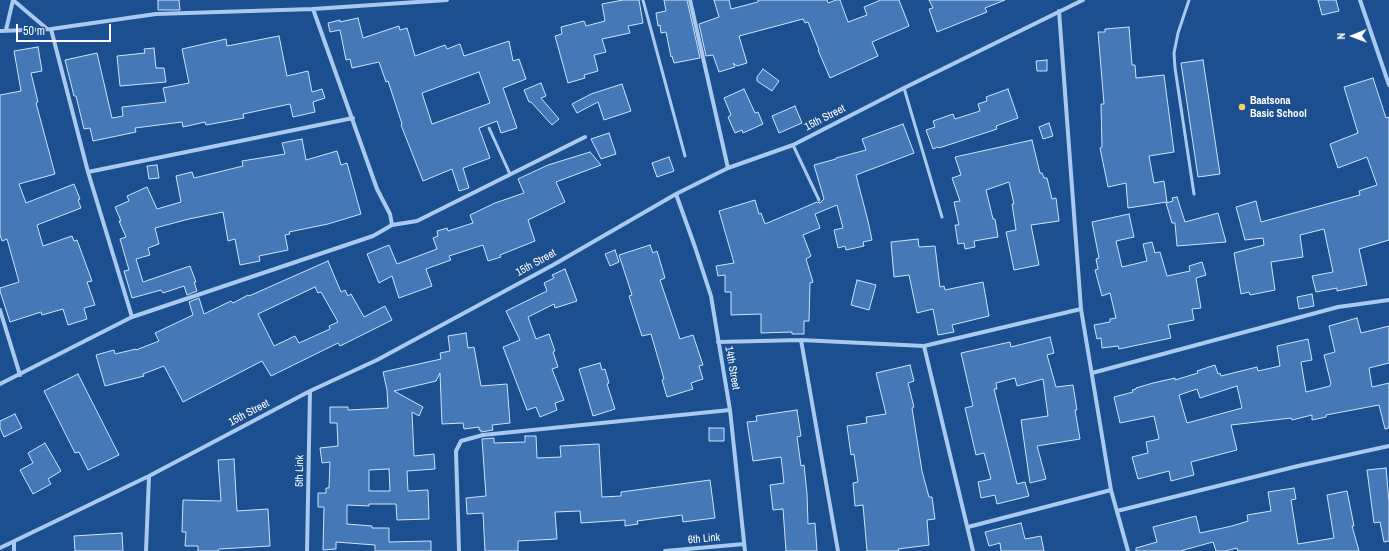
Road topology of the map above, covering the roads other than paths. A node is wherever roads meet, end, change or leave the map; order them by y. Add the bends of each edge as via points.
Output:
1 (13, 0) edge
2 (447, 0) edge
3 (643, 0) edge
4 (690, 0) edge
5 (1083, 0) edge
6 (1188, 0) edge
7 (1360, 0) edge
8 (313, 8) junction
9 (1059, 11) junction
10 (46, 28) junction
11 (52, 29) junction
12 (6, 30) junction
13 (0, 31) edge
14 (1389, 85) edge
15 (904, 88) junction
16 (353, 118) junction
17 (490, 128) dead end
18 (585, 137) dead end
19 (793, 145) junction
20 (685, 156) dead end
21 (728, 168) junction
22 (88, 172) junction
23 (510, 174) junction
24 (676, 194) junction
25 (1194, 194) dead end
26 (819, 200) dead end
27 (942, 217) dead end
28 (392, 225) junction
29 (1389, 300) edge
30 (1081, 309) junction
31 (0, 310) edge
32 (132, 317) junction
33 (801, 340) junction
34 (718, 342) junction
35 (924, 346) junction
36 (1092, 373) junction
37 (20, 375) junction
38 (0, 384) edge
39 (310, 391) junction
40 (730, 410) junction
41 (1389, 446) edge
42 (149, 476) junction
43 (1112, 490) junction
44 (1117, 510) junction
45 (968, 527) junction
46 (14, 542) junction
47 (744, 544) junction
48 (0, 548) edge
49 (14, 551) edge
50 (146, 551) edge
51 (307, 551) edge
52 (459, 551) edge
53 (665, 551) edge
54 (744, 551) edge
55 (838, 551) edge
56 (973, 551) edge
57 (1128, 551) edge

1 - 10 street
1 - 12 street
2 - 8 street
3 - 20 lane
4 - 21 street
5 - 9 street, 15th Street
6 - 25 lane via 1178,33 1174,60
7 - 14 street
8 - 11 street via 156,14
8 - 16 street
9 - 15 street, 15th Street
9 - 30 street
10 - 11 street
10 - 12 street
11 - 22 street
12 - 13 street
15 - 19 street, 15th Street
15 - 27 lane
16 - 22 street
16 - 28 street
17 - 23 lane
18 - 23 street
19 - 21 street, 15th Street
19 - 26 lane
21 - 24 street, 15th Street
22 - 32 street
23 - 28 street via 417,221
24 - 34 street, 14th Street via 710,296
24 - 39 street, 15th Street via 553,265 418,338
28 - 32 street via 373,236
29 - 36 street via 1338,307
30 - 35 street
30 - 36 street
31 - 37 street
32 - 37 street
33 - 34 street
33 - 35 street
33 - 55 street
34 - 40 street, 14th Street
35 - 45 street
36 - 43 street
37 - 38 street
39 - 42 street, 15th Street
39 - 51 street, 5th Link
40 - 47 street, 14th Street
40 - 52 street via 483,436 461,441 456,451
41 - 44 street
42 - 46 street, 15th Street
42 - 50 street
43 - 44 street
43 - 45 street
44 - 57 street
45 - 56 street
46 - 48 street, 15th Street
46 - 49 street
47 - 53 street, 6th Link
47 - 54 street, 14th Street

